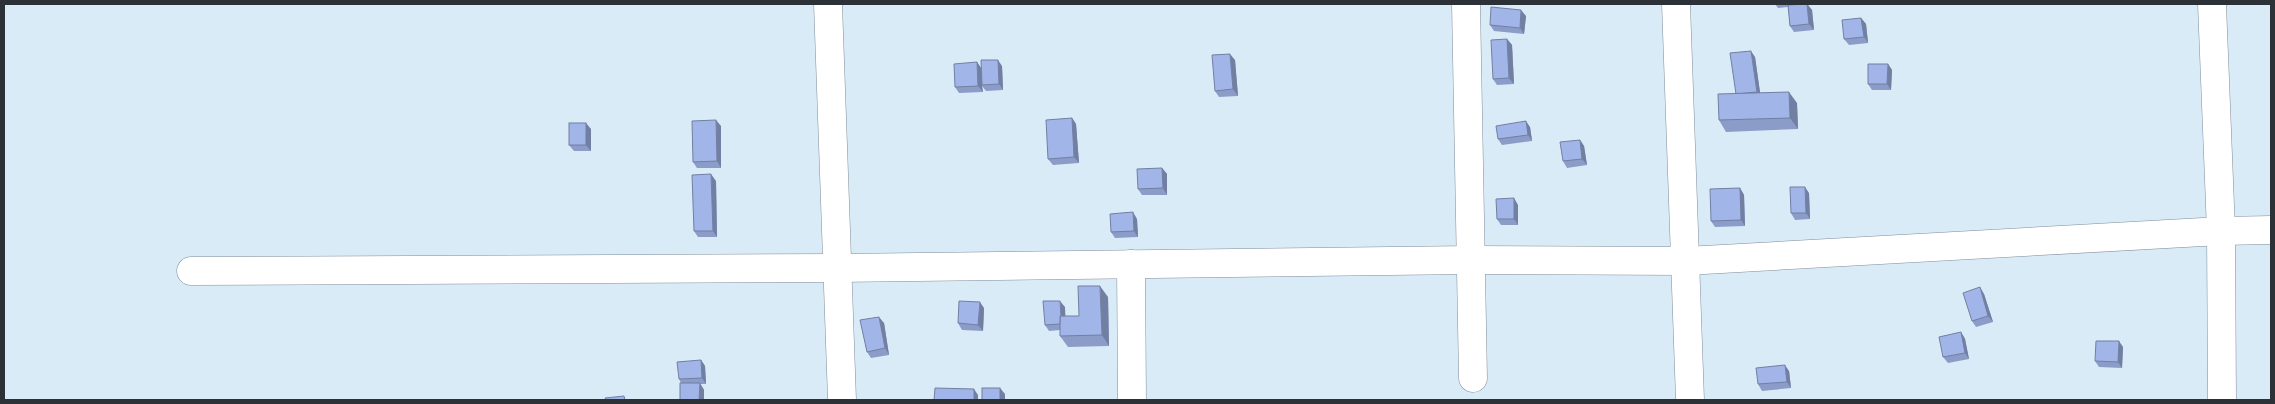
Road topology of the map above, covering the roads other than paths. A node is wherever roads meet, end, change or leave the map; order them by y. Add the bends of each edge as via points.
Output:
1 (828, 4) edge
2 (1466, 4) edge
3 (1676, 4) edge
4 (2212, 4) edge
5 (2271, 230) edge
6 (2221, 231) junction
7 (1470, 260) junction
8 (1686, 261) junction
9 (1131, 264) junction
10 (838, 268) junction
11 (191, 271) dead end
12 (1472, 378) dead end
13 (842, 400) edge
14 (1132, 400) edge
15 (1690, 400) edge
16 (2222, 400) edge

1 - 10 street
2 - 7 street
3 - 8 street
4 - 6 street
5 - 6 street
6 - 8 street
6 - 16 street
7 - 8 street
7 - 9 street
7 - 12 street
8 - 15 street
9 - 10 street
9 - 14 street
10 - 11 street
10 - 13 street

